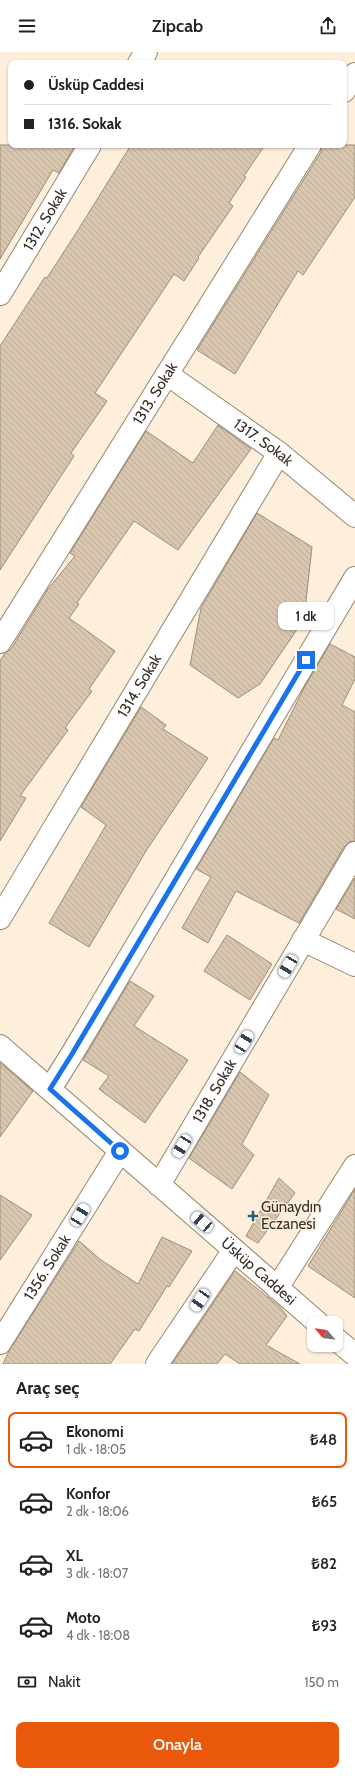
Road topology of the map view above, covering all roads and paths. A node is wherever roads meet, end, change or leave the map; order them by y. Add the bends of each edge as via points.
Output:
1 (355, 74) edge
2 (347, 86) edge
3 (88, 148) edge
4 (308, 148) edge
5 (0, 294) edge
6 (167, 374) junction
7 (279, 453) junction
8 (355, 516) edge
9 (355, 578) edge
10 (0, 642) edge
11 (355, 853) edge
12 (0, 918) edge
13 (303, 940) junction
14 (355, 965) edge
15 (0, 1046) edge
16 (50, 1089) junction
17 (120, 1151) junction
18 (355, 1166) edge
19 (159, 1185) junction
20 (234, 1250) junction
21 (277, 1288) junction
22 (310, 1316) edge
23 (0, 1343) edge
24 (343, 1348) edge
25 (350, 1357) edge
26 (157, 1364) edge

1 - 2 street
3 - 5 street, 1312. Sokak
4 - 6 street, 1313. Sokak
6 - 7 street, 1317. Sokak
6 - 10 street, 1313. Sokak
7 - 8 street, 1317. Sokak
7 - 12 street, 1314. Sokak
9 - 16 street
11 - 13 street, 1318. Sokak
13 - 14 street
13 - 19 street, 1318. Sokak
15 - 16 street, Üsküp Caddesi
16 - 17 street, Üsküp Caddesi
17 - 19 street, Üsküp Caddesi
17 - 23 street, 1356. Sokak
18 - 21 street
19 - 20 street, Üsküp Caddesi
20 - 21 street, Üsküp Caddesi
20 - 26 street
21 - 22 street, Üsküp Caddesi
24 - 25 street

